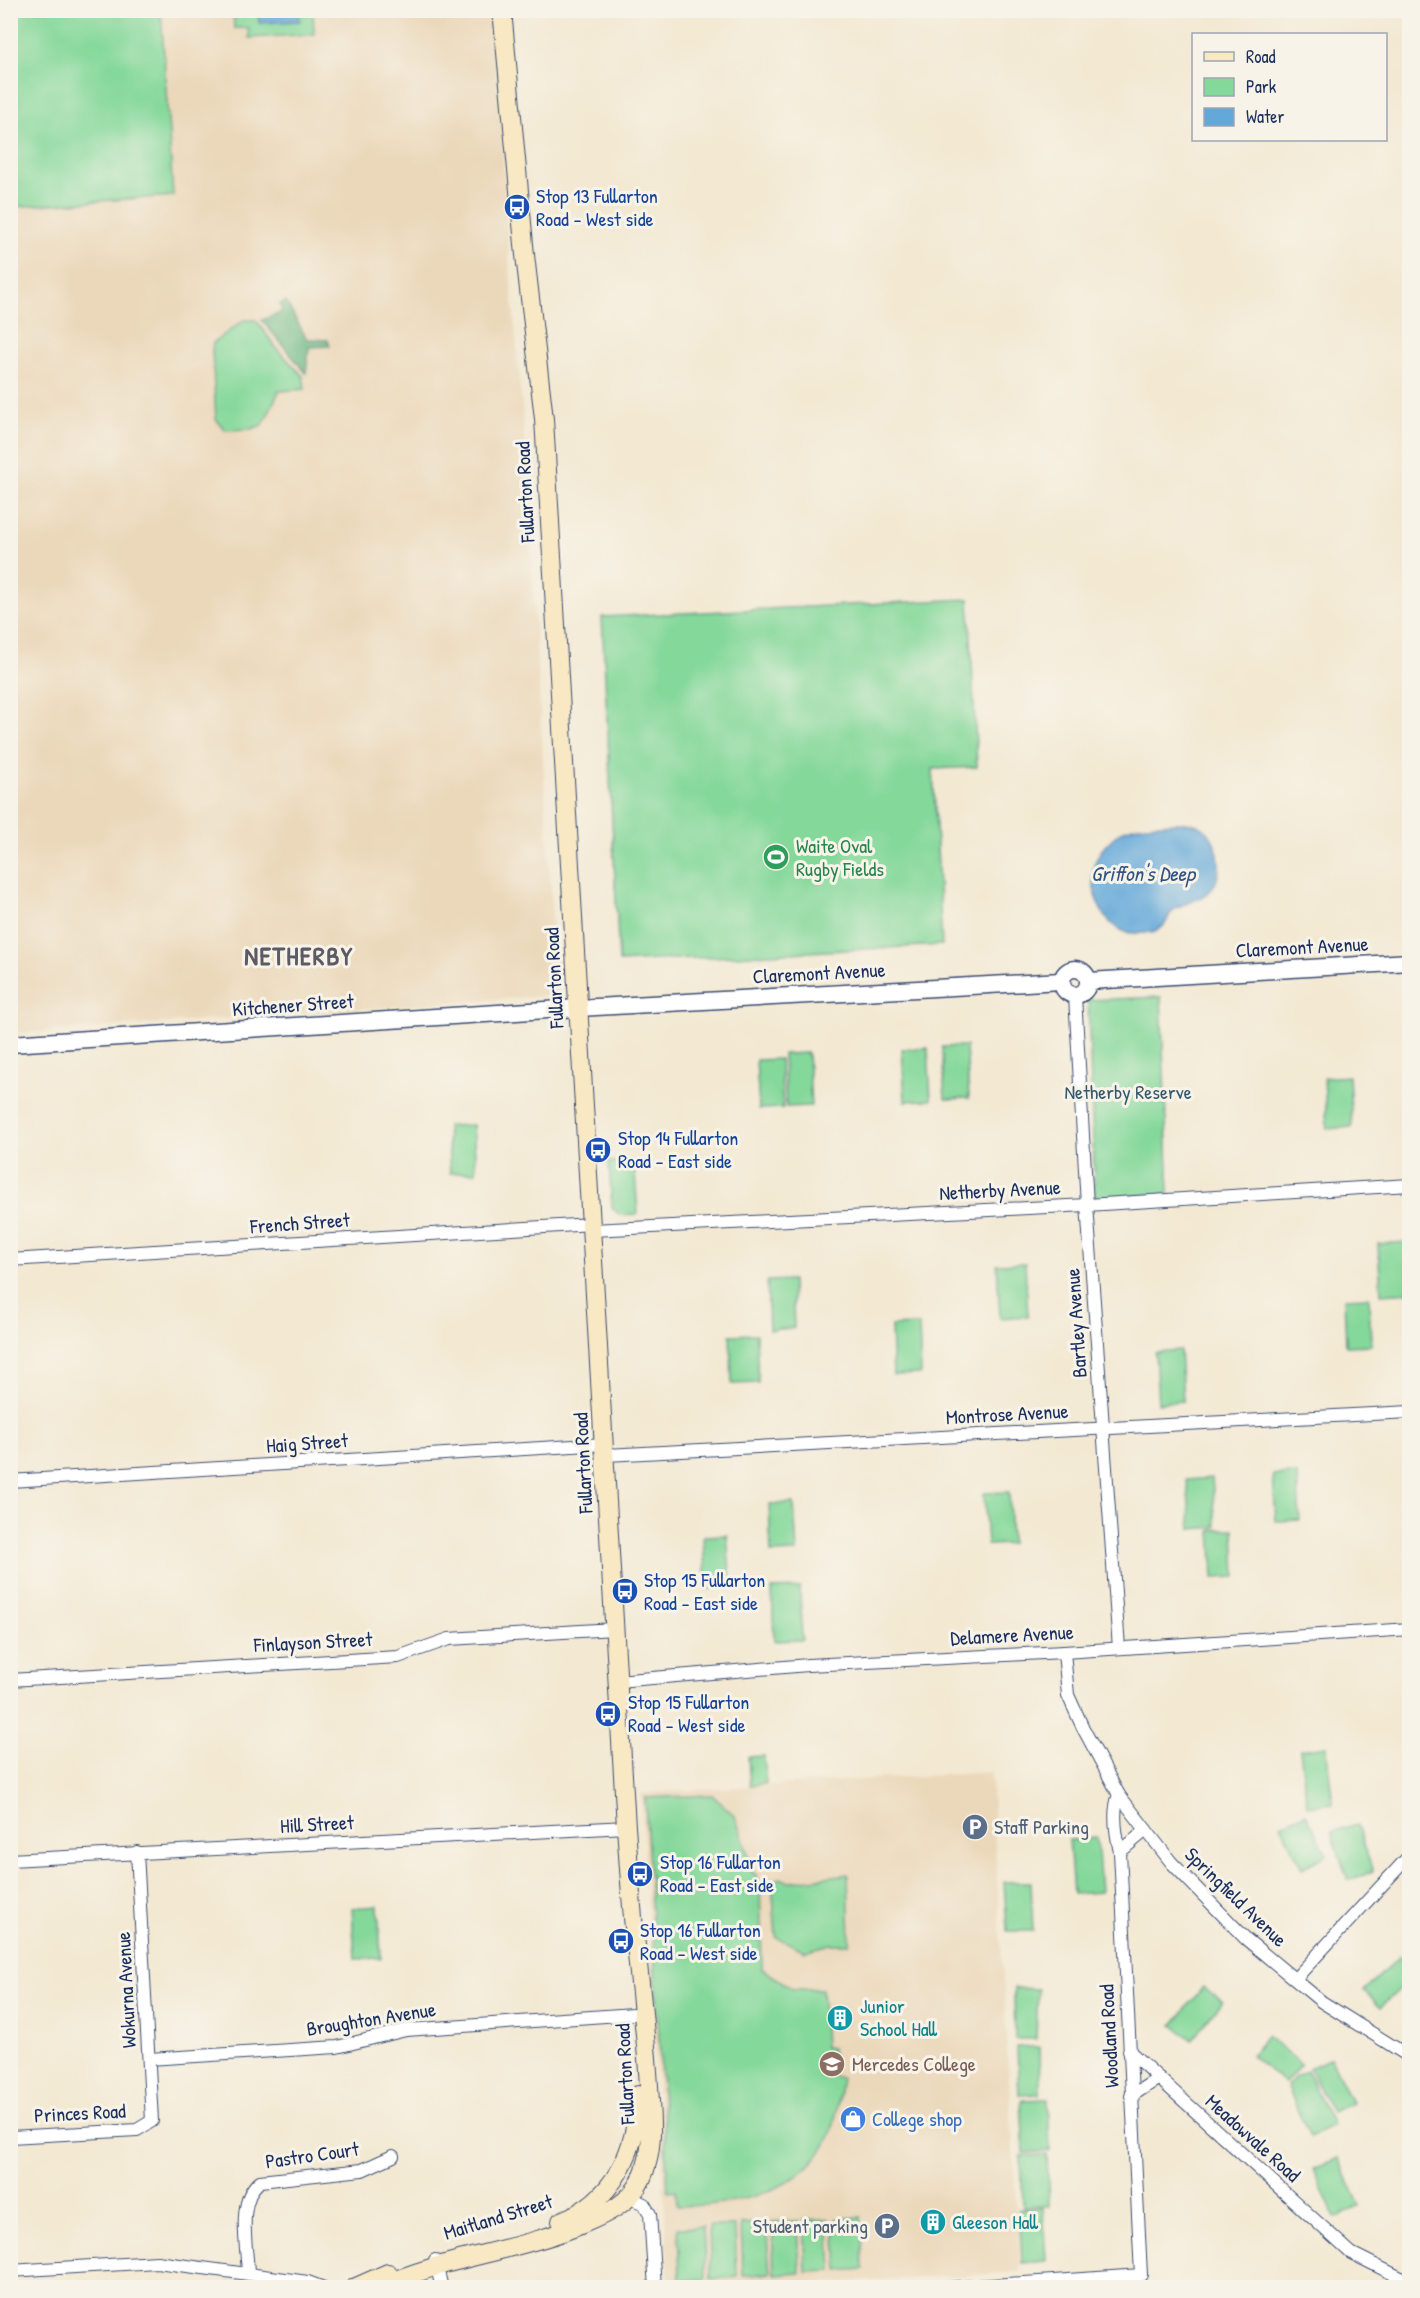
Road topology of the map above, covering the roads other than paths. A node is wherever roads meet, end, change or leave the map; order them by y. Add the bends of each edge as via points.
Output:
1 (502, 10) edge
2 (1410, 962) edge
3 (1061, 981) junction
4 (1089, 981) junction
5 (1075, 996) junction
6 (578, 1008) junction
7 (10, 1044) edge
8 (1410, 1185) edge
9 (1087, 1205) junction
10 (592, 1227) junction
11 (10, 1260) edge
12 (1410, 1412) edge
13 (1104, 1429) junction
14 (606, 1449) junction
15 (10, 1481) edge
16 (614, 1629) junction
17 (1410, 1629) edge
18 (1119, 1648) junction
19 (1064, 1652) junction
20 (10, 1680) edge
21 (617, 1681) junction
22 (1119, 1795) junction
23 (626, 1827) junction
24 (1146, 1830) junction
25 (137, 1852) junction
26 (1120, 1852) junction
27 (1410, 1855) edge
28 (10, 1860) edge
29 (635, 1943) junction
30 (1295, 1979) junction
31 (634, 2014) junction
32 (1129, 2051) junction
33 (1410, 2057) edge
34 (149, 2059) junction
35 (1159, 2078) junction
36 (1131, 2096) junction
37 (150, 2124) joint
38 (10, 2137) edge
39 (630, 2153) junction
40 (393, 2156) dead end
41 (629, 2197) junction
42 (585, 2210) junction
43 (436, 2263) junction
44 (10, 2271) edge
45 (248, 2274) junction
46 (1410, 2278) edge
47 (324, 2288) edge
48 (354, 2288) edge
49 (377, 2288) edge
50 (442, 2288) edge
51 (655, 2288) edge
52 (948, 2288) edge

1 - 6 main road, Fullarton Road via 544,419
2 - 4 street, Claremont Avenue
3 - 4 street via 1065,973 1076,969 1085,973
3 - 5 street via 1065,992
3 - 6 street, Claremont Avenue
4 - 5 street via 1084,993
5 - 9 street, Bartley Avenue
6 - 7 street, Kitchener Street
6 - 10 main road, Fullarton Road
8 - 9 street, Netherby Avenue
9 - 10 street, Netherby Avenue
9 - 13 street, Bartley Avenue
10 - 11 street, French Street
10 - 14 main road, Fullarton Road
12 - 13 street, Montrose Avenue
13 - 14 street, Montrose Avenue
13 - 18 street, Bartley Avenue
14 - 15 street, Haig Street
14 - 16 main road, Fullarton Road
16 - 20 street, Finlayson Street via 449,1639 398,1657
16 - 21 main road, Fullarton Road
17 - 18 street, Delamere Avenue
18 - 19 street, Delamere Avenue
19 - 21 street, Delamere Avenue via 808,1665
19 - 22 street, Springfield Avenue via 1068,1695
21 - 23 main road, Fullarton Road
22 - 24 street, Springfield Avenue
22 - 26 street, Woodland Road via 1116,1809
23 - 25 street, Hill Street
23 - 29 main road, Fullarton Road
24 - 26 street
24 - 30 street, Springfield Avenue via 1206,1900
25 - 28 street, Hill Street
25 - 34 street, Wokurna Avenue
26 - 32 street, Woodland Road
27 - 30 street
29 - 31 main road, Fullarton Road
29 - 41 main road, Fullarton Road via 645,2015 652,2136 641,2182
30 - 33 street, Springfield Avenue via 1322,2002
31 - 34 street, Broughton Avenue via 406,2030 337,2047
31 - 39 main road, Fullarton Road via 638,2117
32 - 35 street, Meadowvale Road
32 - 36 street, Woodland Road
34 - 37 street, Wokurna Avenue via 153,2118
35 - 36 street
35 - 46 street, Meadowvale Road via 1351,2253 1403,2279
36 - 52 street, Woodland Road via 1141,2275
37 - 38 street, Princes Road via 137,2130
39 - 41 main road
39 - 42 main road, Maitland Street via 603,2194
40 - 45 street, Pastro Court via 362,2170 260,2181 246,2206
41 - 42 main road
41 - 43 main road, Maitland Street via 583,2224
41 - 51 street via 644,2204 650,2214
42 - 43 main road, Maitland Street
43 - 48 main road, Maitland Street via 380,2276
43 - 49 main road, Maitland Street
43 - 50 street
44 - 45 street via 157,2262
45 - 47 street via 308,2282

